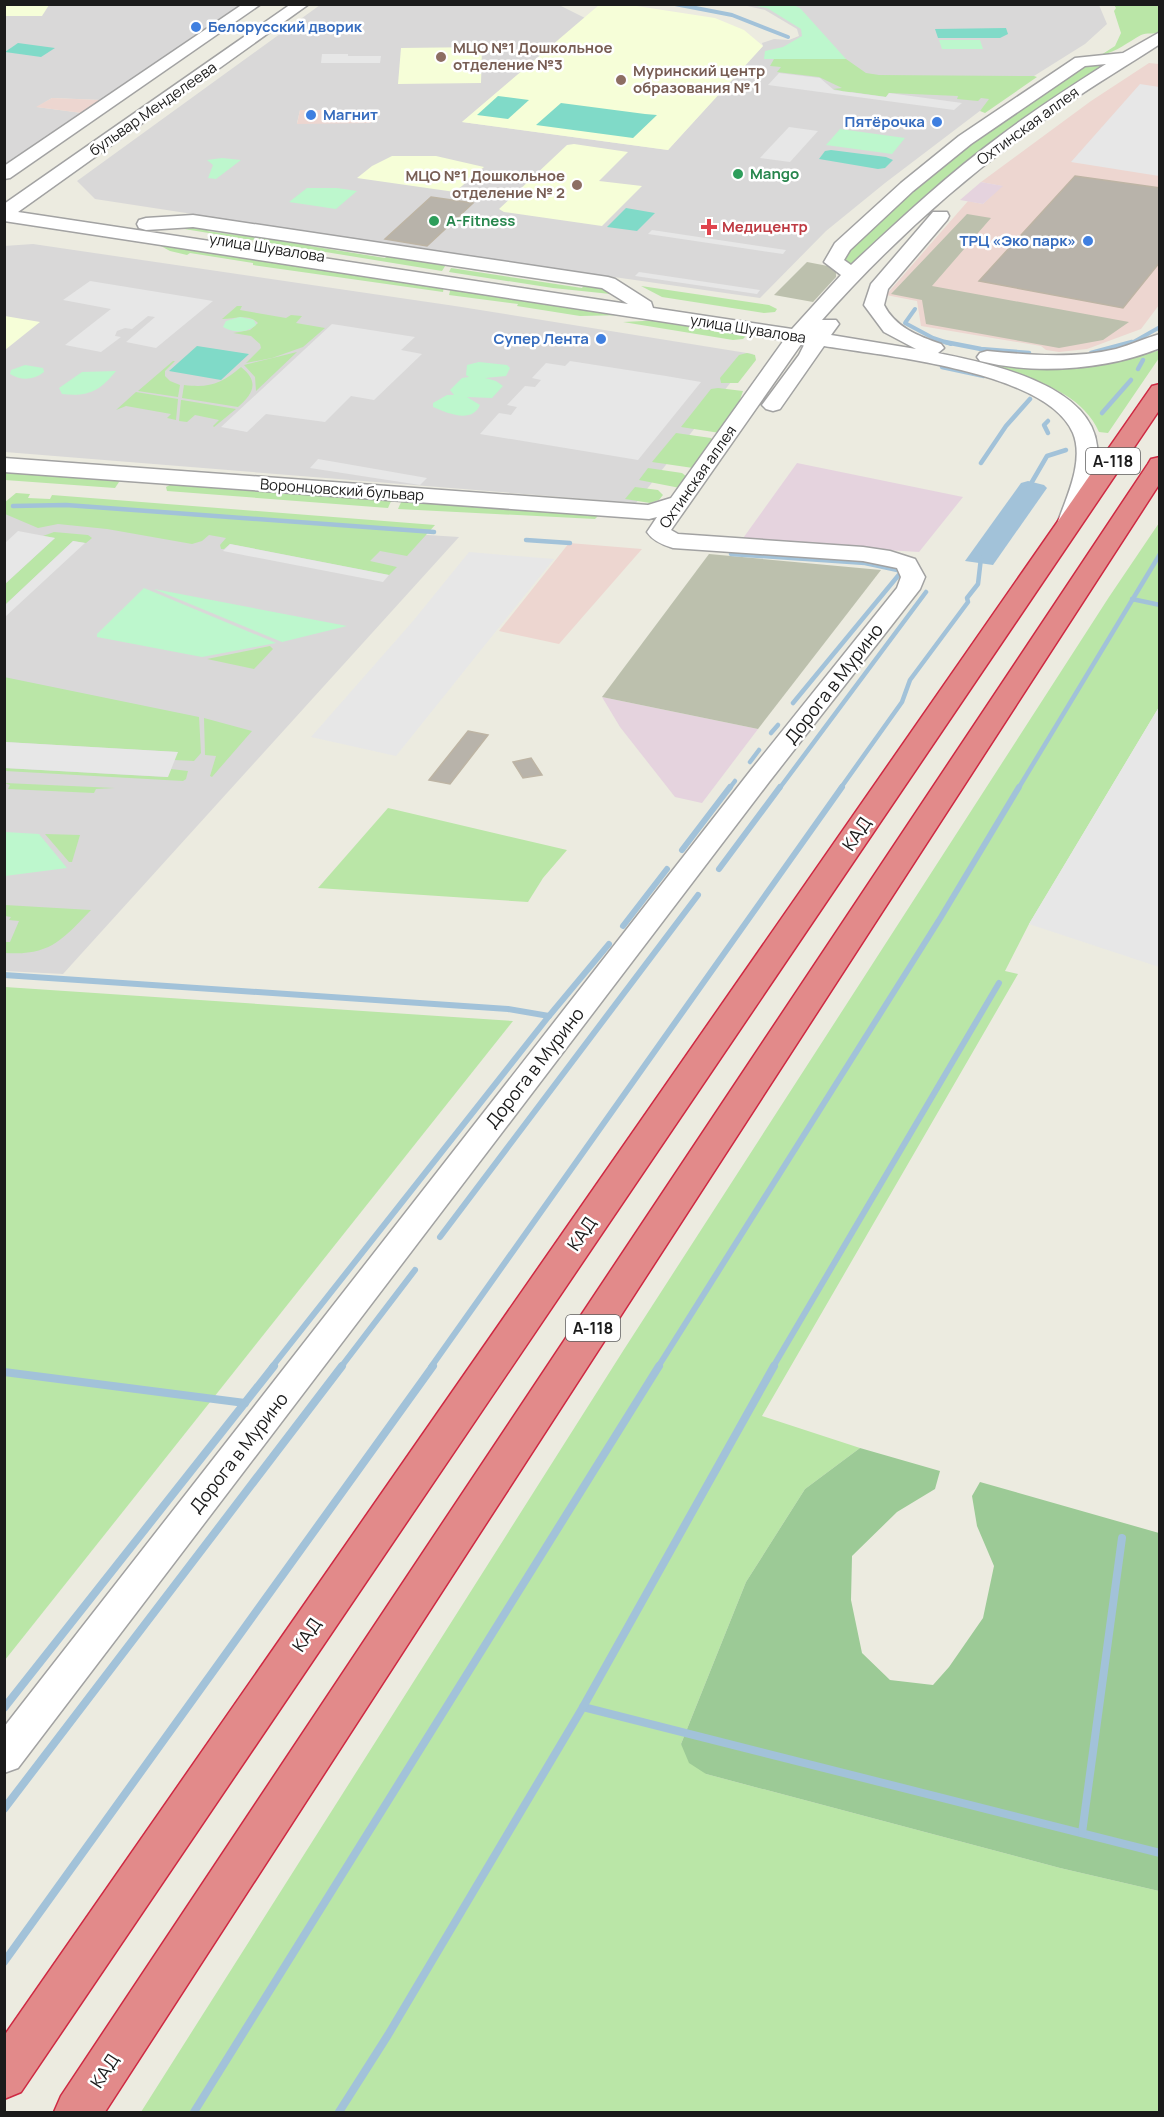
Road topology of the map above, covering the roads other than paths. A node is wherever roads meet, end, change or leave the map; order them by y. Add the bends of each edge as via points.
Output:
1 (254, 4) edge
2 (302, 4) edge
3 (1160, 37) edge
4 (1160, 46) edge
5 (1125, 58) junction
6 (136, 84) junction
7 (179, 90) junction
8 (4, 174) edge
9 (968, 185) junction
10 (7, 210) edge
11 (131, 230) junction
12 (852, 274) junction
13 (652, 311) junction
14 (805, 335) junction
15 (1160, 340) edge
16 (1160, 392) edge
17 (1160, 464) edge
18 (4, 465) edge
19 (146, 476) junction
20 (4, 485) edge
21 (166, 487) junction
22 (134, 495) junction
23 (659, 529) junction
24 (1066, 530) junction
25 (4, 1757) edge
26 (4, 2077) edge
27 (78, 2112) edge

1 - 6 street, бульвар Менделеева
2 - 7 street, бульвар Менделеева
3 - 5 street, Охтинская аллея
4 - 9 street, Охтинская аллея via 1035,128
5 - 12 street, Охтинская аллея via 1005,140 941,192
5 - 12 street via 1081,61 965,140 907,186 842,247 834,262
6 - 7 street
6 - 8 street, бульвар Менделеева
7 - 10 street, бульвар Менделеева
9 - 14 street, Охтинская аллея via 933,213
9 - 15 street via 878,288 874,305 884,322 932,348 1008,360 1094,358
10 - 11 street
11 - 13 street via 194,221 608,284
11 - 13 street via 167,255 570,317 590,319
12 - 14 street, Охтинская аллея
13 - 14 street, улица Шувалова
14 - 23 street, Охтинская аллея
14 - 23 street, Охтинская аллея via 809,356 784,391
14 - 24 street, улица Шувалова via 981,369 1016,379 1065,405 1081,424 1087,447 1080,490
16 - 24 highway, КАД / А-118
17 - 27 highway, КАД / А-118
18 - 19 street, Воронцовский бульвар
19 - 21 street, Воронцовский бульвар
19 - 22 street via 149,482
20 - 22 street, Воронцовский бульвар
21 - 22 street, Воронцовский бульвар
21 - 23 street, Воронцовский бульвар
23 - 25 street, Дорога в Мурино via 890,558 907,564 913,577 908,589
24 - 26 highway, КАД / А-118

